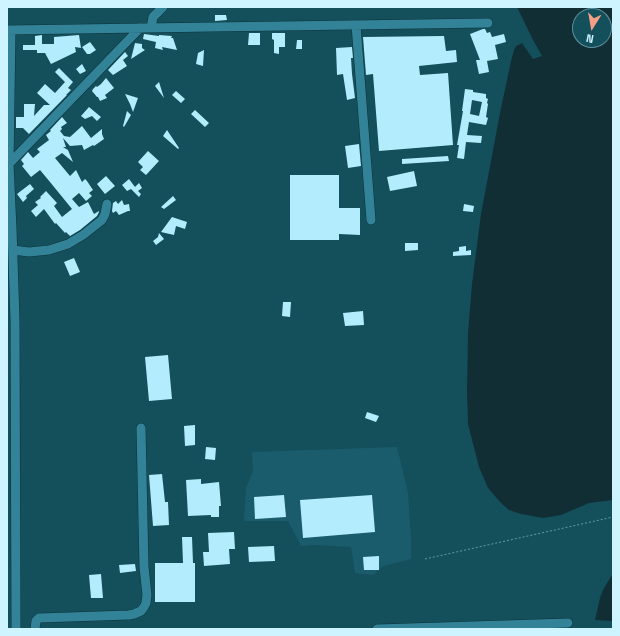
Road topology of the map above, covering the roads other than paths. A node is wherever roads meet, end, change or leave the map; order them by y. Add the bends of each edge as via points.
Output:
1 (163, 7) edge
2 (488, 23) dead end
3 (356, 25) junction
4 (140, 28) junction
5 (151, 28) junction
6 (9, 30) edge
7 (8, 165) edge
8 (107, 204) dead end
9 (371, 220) dead end
10 (13, 250) junction
11 (141, 428) dead end
12 (568, 623) dead end
13 (16, 629) edge
14 (35, 629) edge
15 (377, 629) edge

1 - 5 street via 153,17
2 - 3 street
3 - 5 street
3 - 9 street
4 - 5 street
4 - 6 street
4 - 7 street
6 - 7 street
7 - 10 street
8 - 10 street via 106,214 102,220 68,244 50,250
10 - 13 street
11 - 14 street via 146,595 144,607 141,611 129,615 39,618
12 - 15 street

